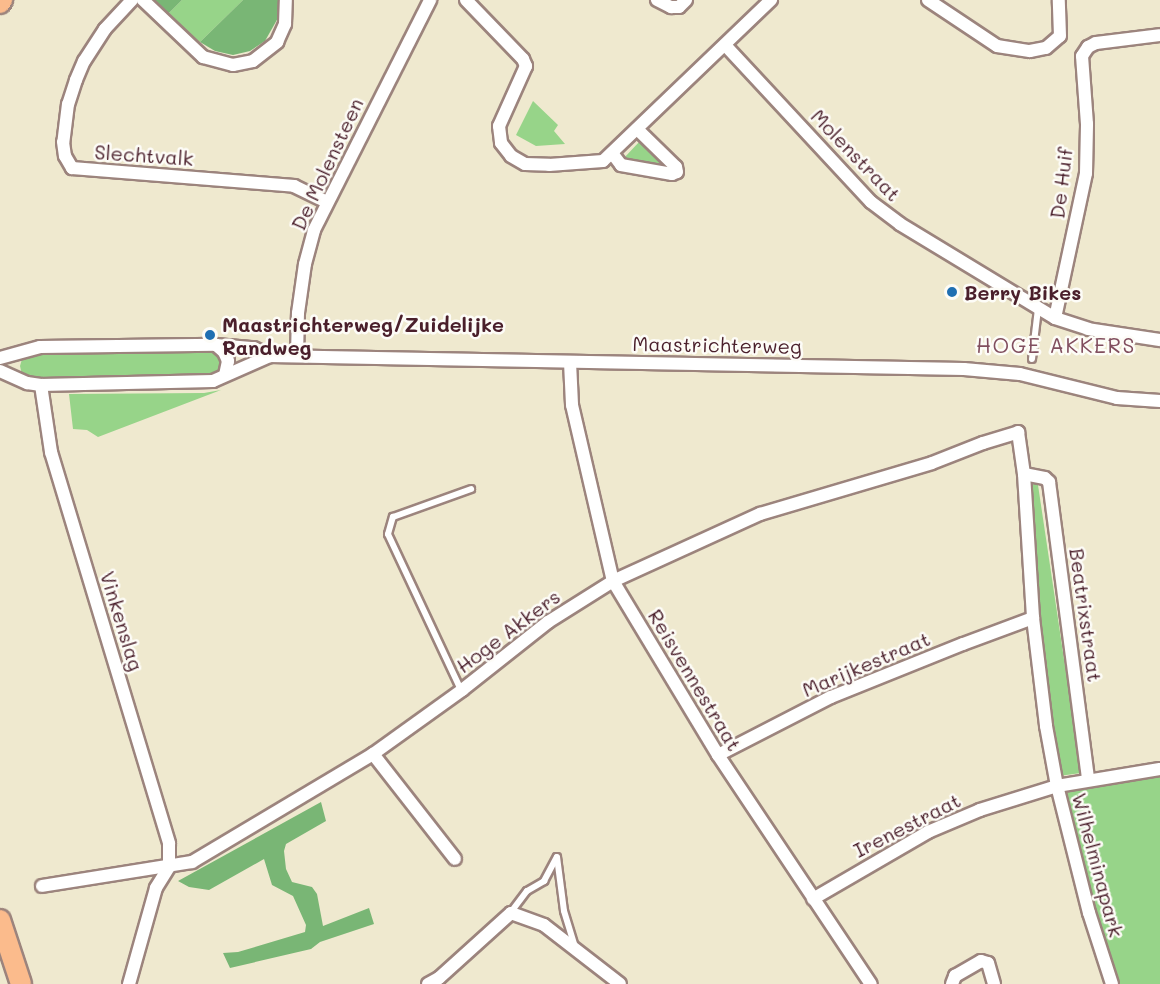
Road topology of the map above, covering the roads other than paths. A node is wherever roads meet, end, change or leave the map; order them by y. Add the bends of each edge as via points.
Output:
1 (132, 0) edge
2 (143, 0) edge
3 (286, 0) edge
4 (430, 0) edge
5 (466, 0) edge
6 (657, 0) edge
7 (686, 0) edge
8 (771, 0) edge
9 (928, 0) edge
10 (1059, 0) edge
11 (1160, 35) edge
12 (724, 45) junction
13 (637, 129) junction
14 (612, 153) junction
15 (327, 202) junction
16 (1038, 309) junction
17 (1055, 318) junction
18 (1160, 340) edge
19 (216, 345) junction
20 (19, 353) junction
21 (270, 356) junction
22 (297, 356) junction
23 (0, 358) edge
24 (1032, 359) dead end
25 (570, 362) junction
26 (0, 371) edge
27 (225, 375) junction
28 (18, 378) junction
29 (41, 385) junction
30 (1160, 400) edge
31 (1024, 474) junction
32 (471, 489) dead end
33 (613, 581) junction
34 (1033, 618) junction
35 (462, 690) junction
36 (373, 754) junction
37 (717, 755) junction
38 (1160, 769) edge
39 (1088, 779) junction
40 (1057, 786) junction
41 (455, 859) dead end
42 (169, 867) junction
43 (42, 886) dead end
44 (813, 898) junction
45 (511, 913) junction
46 (0, 920) edge
47 (576, 948) junction
48 (21, 984) edge
49 (129, 984) edge
50 (428, 984) edge
51 (620, 984) edge
52 (871, 984) edge
53 (952, 984) edge
54 (994, 984) edge
55 (1112, 984) edge

1 - 15 street, Slechtvalk via 95,43 76,80 63,142 72,168 294,186
2 - 3 street via 203,57 233,65 253,61 277,42 285,24
4 - 15 street, De Molensteen
5 - 14 street via 524,59 526,66 498,134 506,150 525,164 549,165 594,164
6 - 7 street via 679,8
8 - 12 street
9 - 10 street via 997,46 1016,51 1052,46 1060,36
11 - 17 street, De Huif via 1096,43 1084,51 1086,173
12 - 13 street
12 - 16 street, Molenstraat via 871,202
13 - 14 street
13 - 14 street via 677,172 621,165
15 - 22 street, De Molensteen via 305,264
16 - 17 street, Molenstraat
16 - 24 lane
17 - 18 street, Molenstraat via 1088,329
19 - 20 street, Maastrichterweg via 40,347
19 - 21 street, Maastrichterweg via 254,348
19 - 27 street via 228,361
20 - 23 street, Maastrichterweg
20 - 28 street
21 - 22 street, Maastrichterweg
21 - 27 street, Maastrichterweg
22 - 25 street, Maastrichterweg
25 - 30 street, Maastrichterweg via 964,369 1020,374 1118,398
25 - 33 street, Reisvennestraat via 572,405
26 - 28 street, Maastrichterweg
27 - 29 street, Maastrichterweg via 213,381
28 - 29 street, Maastrichterweg
29 - 42 street, Vinkenslag via 51,452 169,844
31 - 33 street, Hoge Akkers via 1018,432 932,463 760,514
31 - 34 street
31 - 39 street, Beatrixstraat via 1048,482
32 - 35 lane via 393,518 388,534
33 - 35 street, Hoge Akkers via 548,622
33 - 37 street, Reisvennestraat
34 - 37 street, Marijkestraat via 831,697
34 - 40 street
35 - 36 street, Hoge Akkers
36 - 41 street
36 - 42 street, Hoge Akkers via 192,862
37 - 44 street, Reisvennestraat
38 - 39 street, Wilhelminapark
39 - 40 street, Wilhelminapark
40 - 44 street, Irenestraat via 980,810 928,832
40 - 55 street, Wilhelminapark via 1086,904
42 - 43 street, Hoge Akkers
42 - 49 street via 156,888
44 - 52 street, Reisvennestraat
45 - 47 street via 544,925
45 - 47 lane via 526,891 544,881 557,857 564,911
45 - 50 street
46 - 48 main road
47 - 51 street
53 - 54 street via 956,976 981,961 988,963

